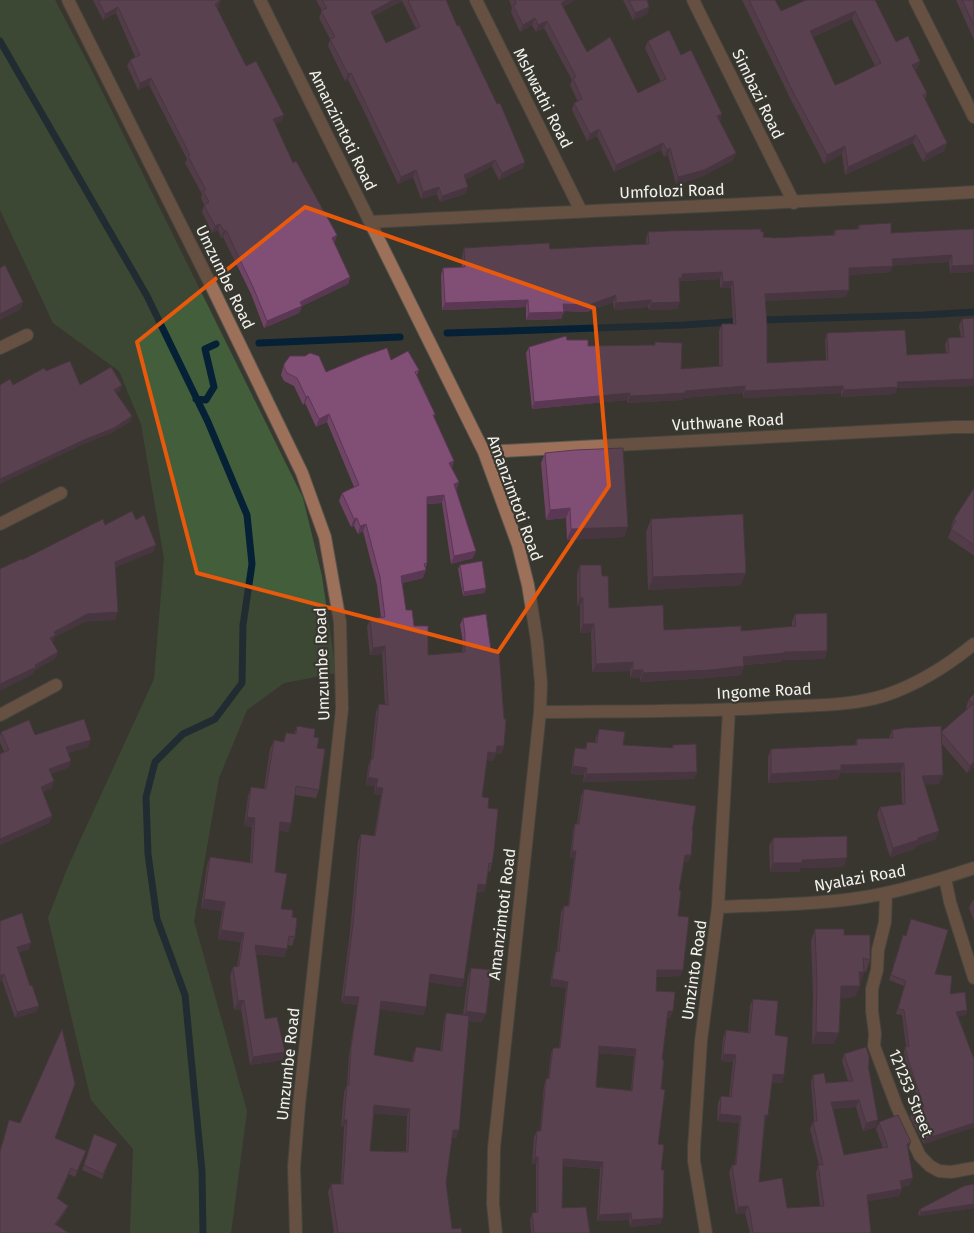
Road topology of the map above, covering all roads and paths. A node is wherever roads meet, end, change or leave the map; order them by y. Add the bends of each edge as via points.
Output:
1 (68, 0) edge
2 (260, 0) edge
3 (476, 0) edge
4 (693, 0) edge
5 (915, 0) edge
6 (974, 117) edge
7 (974, 192) edge
8 (794, 203) junction
9 (582, 211) junction
10 (370, 222) junction
11 (27, 335) dead end
12 (0, 348) edge
13 (974, 428) edge
14 (484, 452) junction
15 (61, 493) dead end
16 (0, 524) edge
17 (974, 644) edge
18 (56, 685) dead end
19 (729, 710) junction
20 (540, 712) junction
21 (0, 715) edge
22 (974, 868) edge
23 (945, 878) junction
24 (886, 893) junction
25 (718, 907) junction
26 (974, 978) edge
27 (974, 1168) edge
28 (296, 1233) edge
29 (496, 1233) edge
30 (706, 1233) edge

1 - 28 street, Umzumbe Road via 302,473 325,537 340,622 342,708 294,1167
2 - 10 street, Amanzimtoti Road
3 - 9 street, Mshwathi Road
4 - 8 street, Simbazi Road
5 - 6 street
7 - 8 street, Umfolozi Road
8 - 9 street, Umfolozi Road
9 - 10 street, Umfolozi Road
10 - 14 street, Amanzimtoti Road
11 - 12 street
13 - 14 street, Vuthwane Road via 956,426
14 - 20 street, Amanzimtoti Road via 518,545 528,585 541,683
15 - 16 street
17 - 19 street, Ingome Road via 918,683 885,695 857,702
18 - 21 street
19 - 20 street, Ingome Road
19 - 25 street, Umzinto Road
20 - 29 street, Amanzimtoti Road via 494,1148
22 - 23 street, Nyalazi Road
23 - 24 street, Nyalazi Road
23 - 26 street
24 - 25 street, Nyalazi Road via 826,902
24 - 27 street, 121253 Street via 872,995 874,1046 920,1156 939,1171
25 - 30 street, Umzinto Road via 701,1041 694,1148

